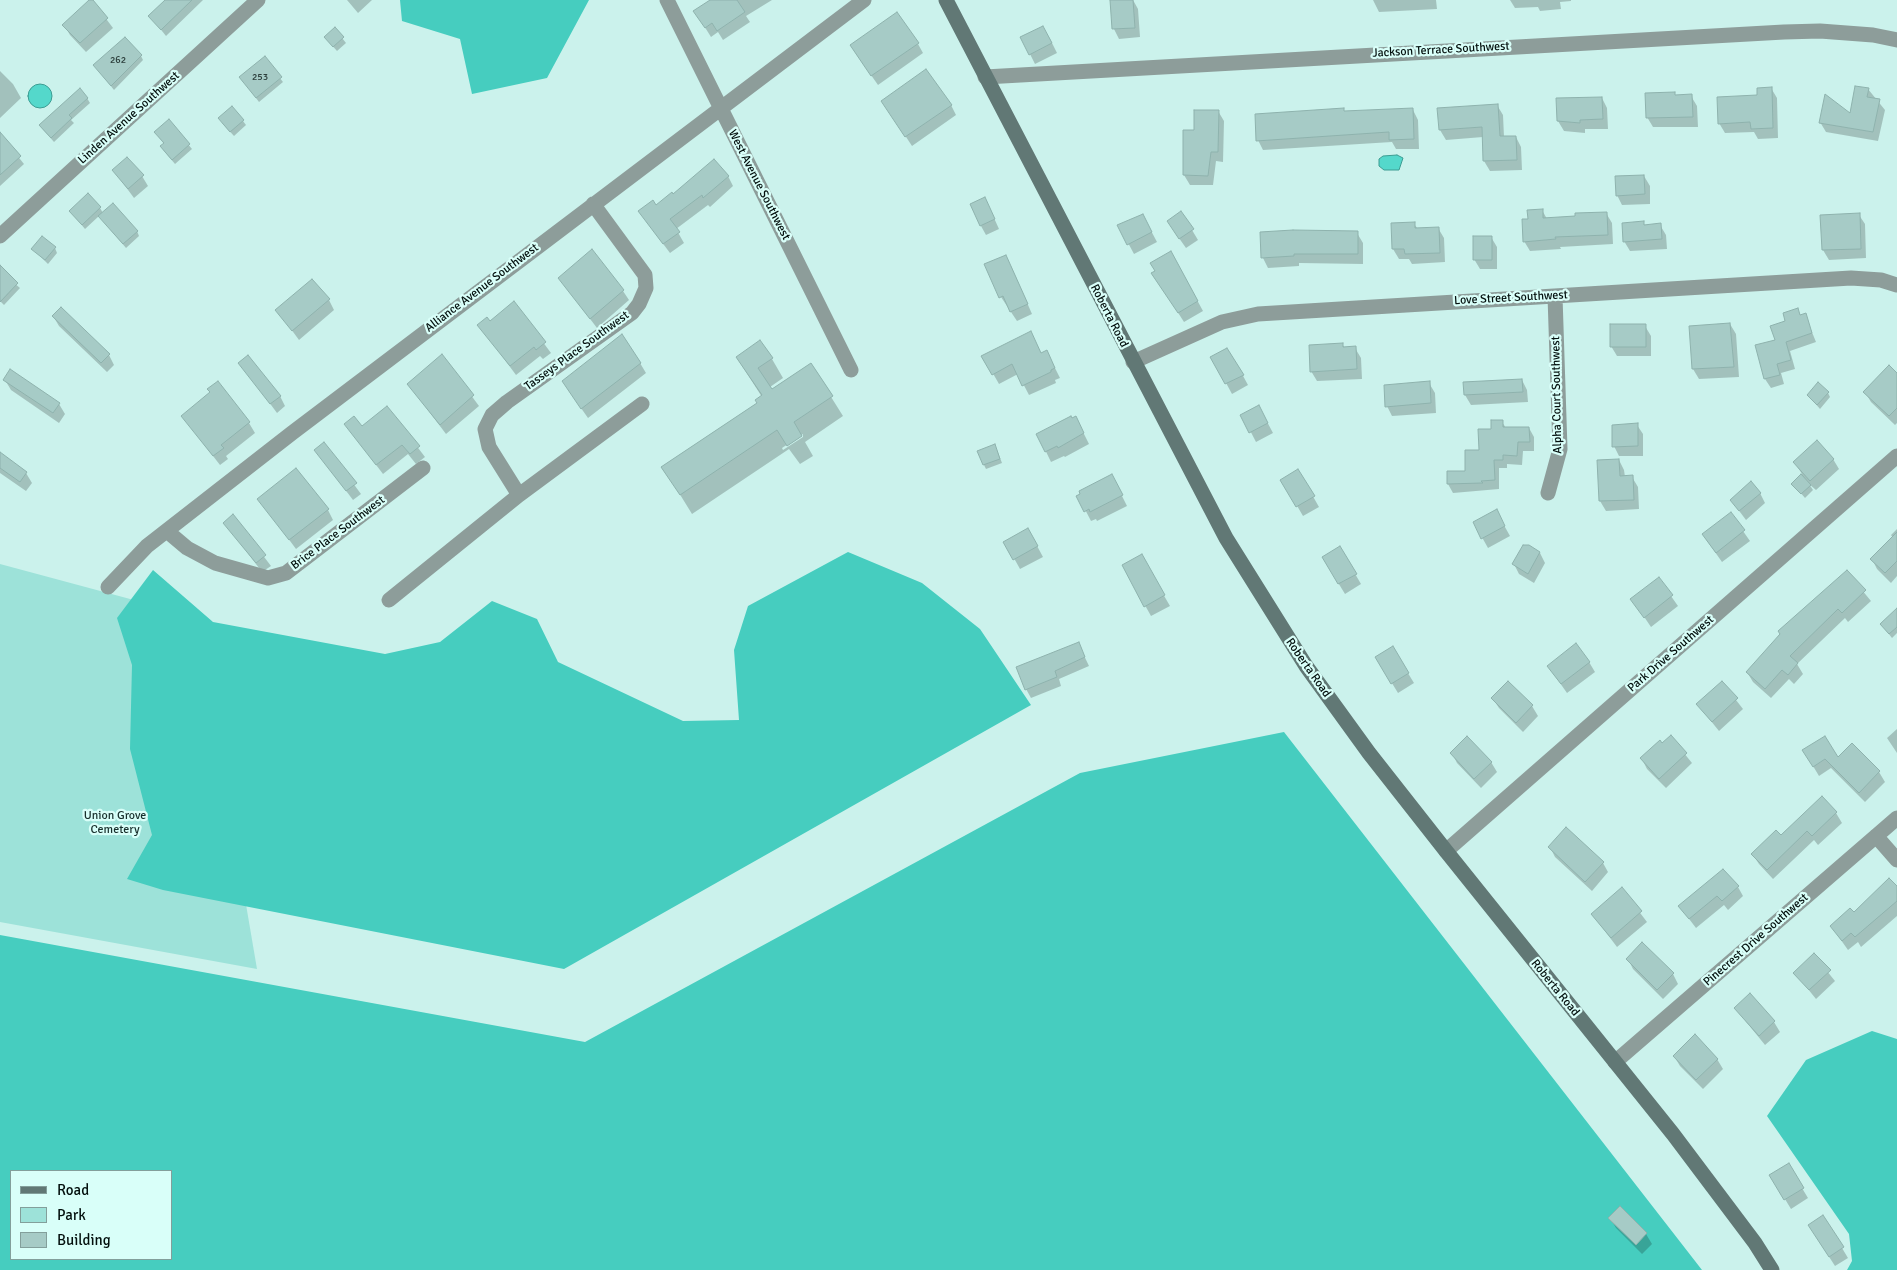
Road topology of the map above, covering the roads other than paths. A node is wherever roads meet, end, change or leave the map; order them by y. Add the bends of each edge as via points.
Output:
1 (258, 0) edge
2 (667, 0) edge
3 (864, 0) edge
4 (946, 0) edge
5 (1897, 40) edge
6 (985, 77) junction
7 (720, 108) junction
8 (592, 204) junction
9 (0, 236) edge
10 (1897, 285) edge
11 (1555, 296) junction
12 (1133, 362) junction
13 (851, 370) dead end
14 (642, 404) dead end
15 (1897, 456) edge
16 (423, 468) dead end
17 (1548, 493) dead end
18 (519, 495) junction
19 (168, 532) junction
20 (108, 587) dead end
21 (389, 600) dead end
22 (1897, 818) edge
23 (1876, 836) junction
24 (1446, 851) junction
25 (1897, 860) edge
26 (1615, 1062) junction
27 (1772, 1270) edge

1 - 9 street, Linden Avenue Southwest
2 - 7 street, West Avenue Southwest
3 - 7 street, Alliance Avenue Southwest
4 - 6 street, Roberta Road
5 - 6 street, Jackson Terrace Southwest via 1820,31 1784,32
6 - 12 street, Roberta Road
7 - 8 street, Alliance Avenue Southwest
7 - 13 street, West Avenue Southwest
8 - 18 street, Tasseys Place Southwest via 645,275 646,288 632,313 492,415 485,429 489,447
8 - 19 street, Alliance Avenue Southwest
10 - 11 street, Love Street Southwest via 1881,280 1851,278
11 - 12 street, Love Street Southwest via 1258,314 1222,322
11 - 17 street, Alpha Court Southwest via 1560,449
12 - 24 street, Roberta Road via 1252,584 1369,753
14 - 18 street
15 - 24 street, Park Drive Southwest
16 - 19 street, Brice Place Southwest via 286,572 268,578 215,563 187,548
18 - 21 street
19 - 20 street, Alliance Avenue Southwest via 147,546
22 - 23 street, Pinecrest Drive Southwest
23 - 25 street
23 - 26 street, Pinecrest Drive Southwest
24 - 26 street, Roberta Road
26 - 27 street, Roberta Road via 1679,1142

